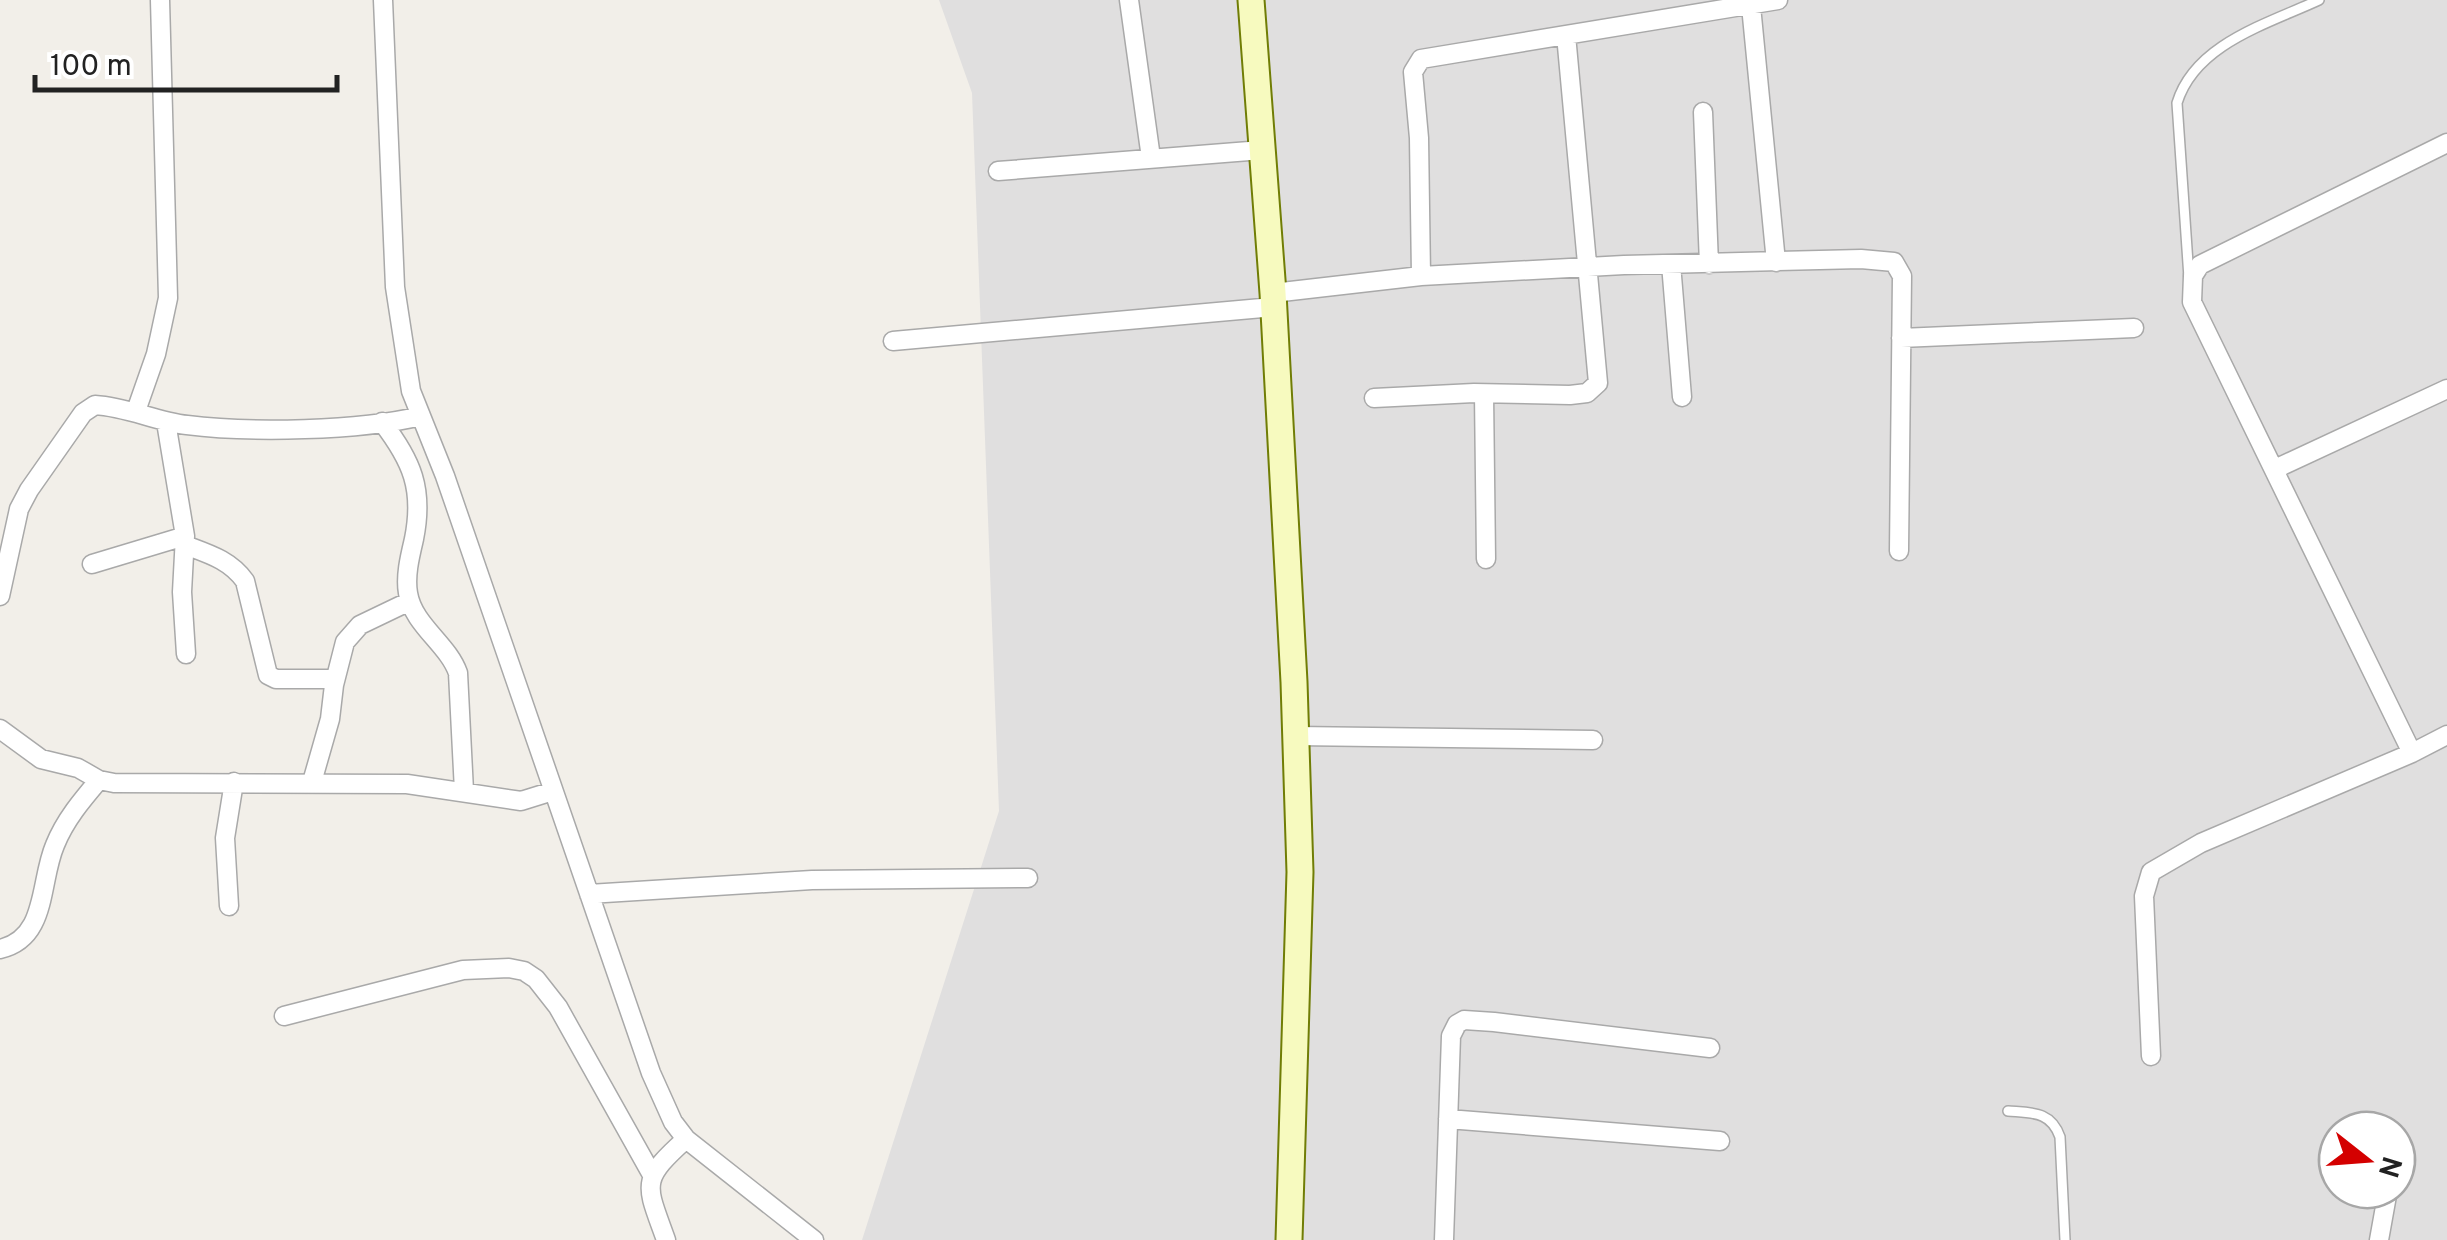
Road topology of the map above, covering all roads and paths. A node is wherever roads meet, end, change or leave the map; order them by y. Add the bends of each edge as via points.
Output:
1 (160, 0) edge
2 (383, 0) edge
3 (1129, 0) edge
4 (1251, 0) edge
5 (1778, 0) edge
6 (2318, 0) edge
7 (1751, 6) junction
8 (1566, 35) junction
9 (1703, 112) dead end
10 (2447, 143) edge
11 (1262, 150) junction
12 (1151, 158) junction
13 (998, 171) dead end
14 (1776, 262) junction
15 (1671, 264) junction
16 (1709, 264) junction
17 (1586, 267) junction
18 (1420, 276) junction
19 (2190, 289) junction
20 (1273, 300) junction
21 (2134, 328) dead end
22 (1901, 338) junction
23 (893, 341) dead end
24 (2447, 389) edge
25 (1484, 394) junction
26 (1682, 397) dead end
27 (1374, 398) dead end
28 (136, 411) junction
29 (414, 417) junction
30 (166, 422) junction
31 (382, 422) junction
32 (2275, 469) junction
33 (185, 541) junction
34 (1899, 551) dead end
35 (1486, 559) dead end
36 (92, 564) dead end
37 (0, 596) edge
38 (410, 601) junction
39 (186, 654) dead end
40 (335, 678) junction
41 (0, 729) edge
42 (2447, 735) edge
43 (1296, 736) junction
44 (1592, 740) dead end
45 (2412, 753) junction
46 (100, 780) junction
47 (234, 782) junction
48 (312, 782) junction
49 (464, 792) junction
50 (550, 792) junction
51 (1028, 878) dead end
52 (589, 894) junction
53 (230, 906) dead end
54 (0, 949) edge
55 (284, 1016) dead end
56 (1710, 1048) dead end
57 (2151, 1056) dead end
58 (2008, 1111) dead end
59 (1448, 1119) junction
60 (686, 1139) junction
61 (1720, 1141) dead end
62 (651, 1173) junction
63 (2384, 1210) edge
64 (666, 1240) edge
65 (814, 1240) edge
66 (1289, 1240) edge
67 (1444, 1240) edge
68 (2065, 1240) edge
69 (2379, 1240) edge

1 - 28 street via 168,298
2 - 29 street via 396,287
3 - 12 street
4 - 11 main road
5 - 7 street
6 - 19 lane via 2234,40 2182,84 2176,103
7 - 8 street
7 - 14 street
8 - 17 street
8 - 18 street via 1428,56 1415,65
9 - 16 street
10 - 19 street via 2200,265
11 - 12 street
11 - 20 main road
12 - 13 street
14 - 16 street
14 - 22 street via 1894,262 1902,276
15 - 16 street
15 - 17 street
15 - 26 street
17 - 18 street
17 - 25 street via 1599,377 1594,389
18 - 20 street
19 - 32 street
20 - 23 street
20 - 43 main road
21 - 22 street
22 - 34 street
24 - 32 street
25 - 27 street
25 - 35 street
28 - 30 street
28 - 37 street via 90,407 52,456 19,510
29 - 31 street
29 - 50 street via 446,476
30 - 31 street via 254,429
30 - 33 street
31 - 38 street via 415,479
32 - 45 street
33 - 36 street
33 - 39 street
33 - 40 street via 246,581 268,675
38 - 40 street via 350,634
38 - 49 street via 458,673
40 - 48 street
41 - 46 street via 40,758
42 - 45 street
43 - 44 street
43 - 66 main road via 1300,872
45 - 57 street via 2201,844 2152,872 2144,896
46 - 47 street
46 - 54 street via 60,834 31,930 15,946
47 - 48 street
47 - 53 street via 225,838
48 - 49 street
49 - 50 street via 528,800
50 - 52 street
51 - 52 street via 812,880
52 - 60 street via 652,1073
55 - 62 street via 463,970 524,972 558,1007
56 - 59 street via 1464,1020 1451,1036
58 - 68 lane via 2038,1113 2056,1125
59 - 61 street
59 - 67 street
60 - 62 street
60 - 65 street
62 - 64 street via 649,1190
63 - 69 street

